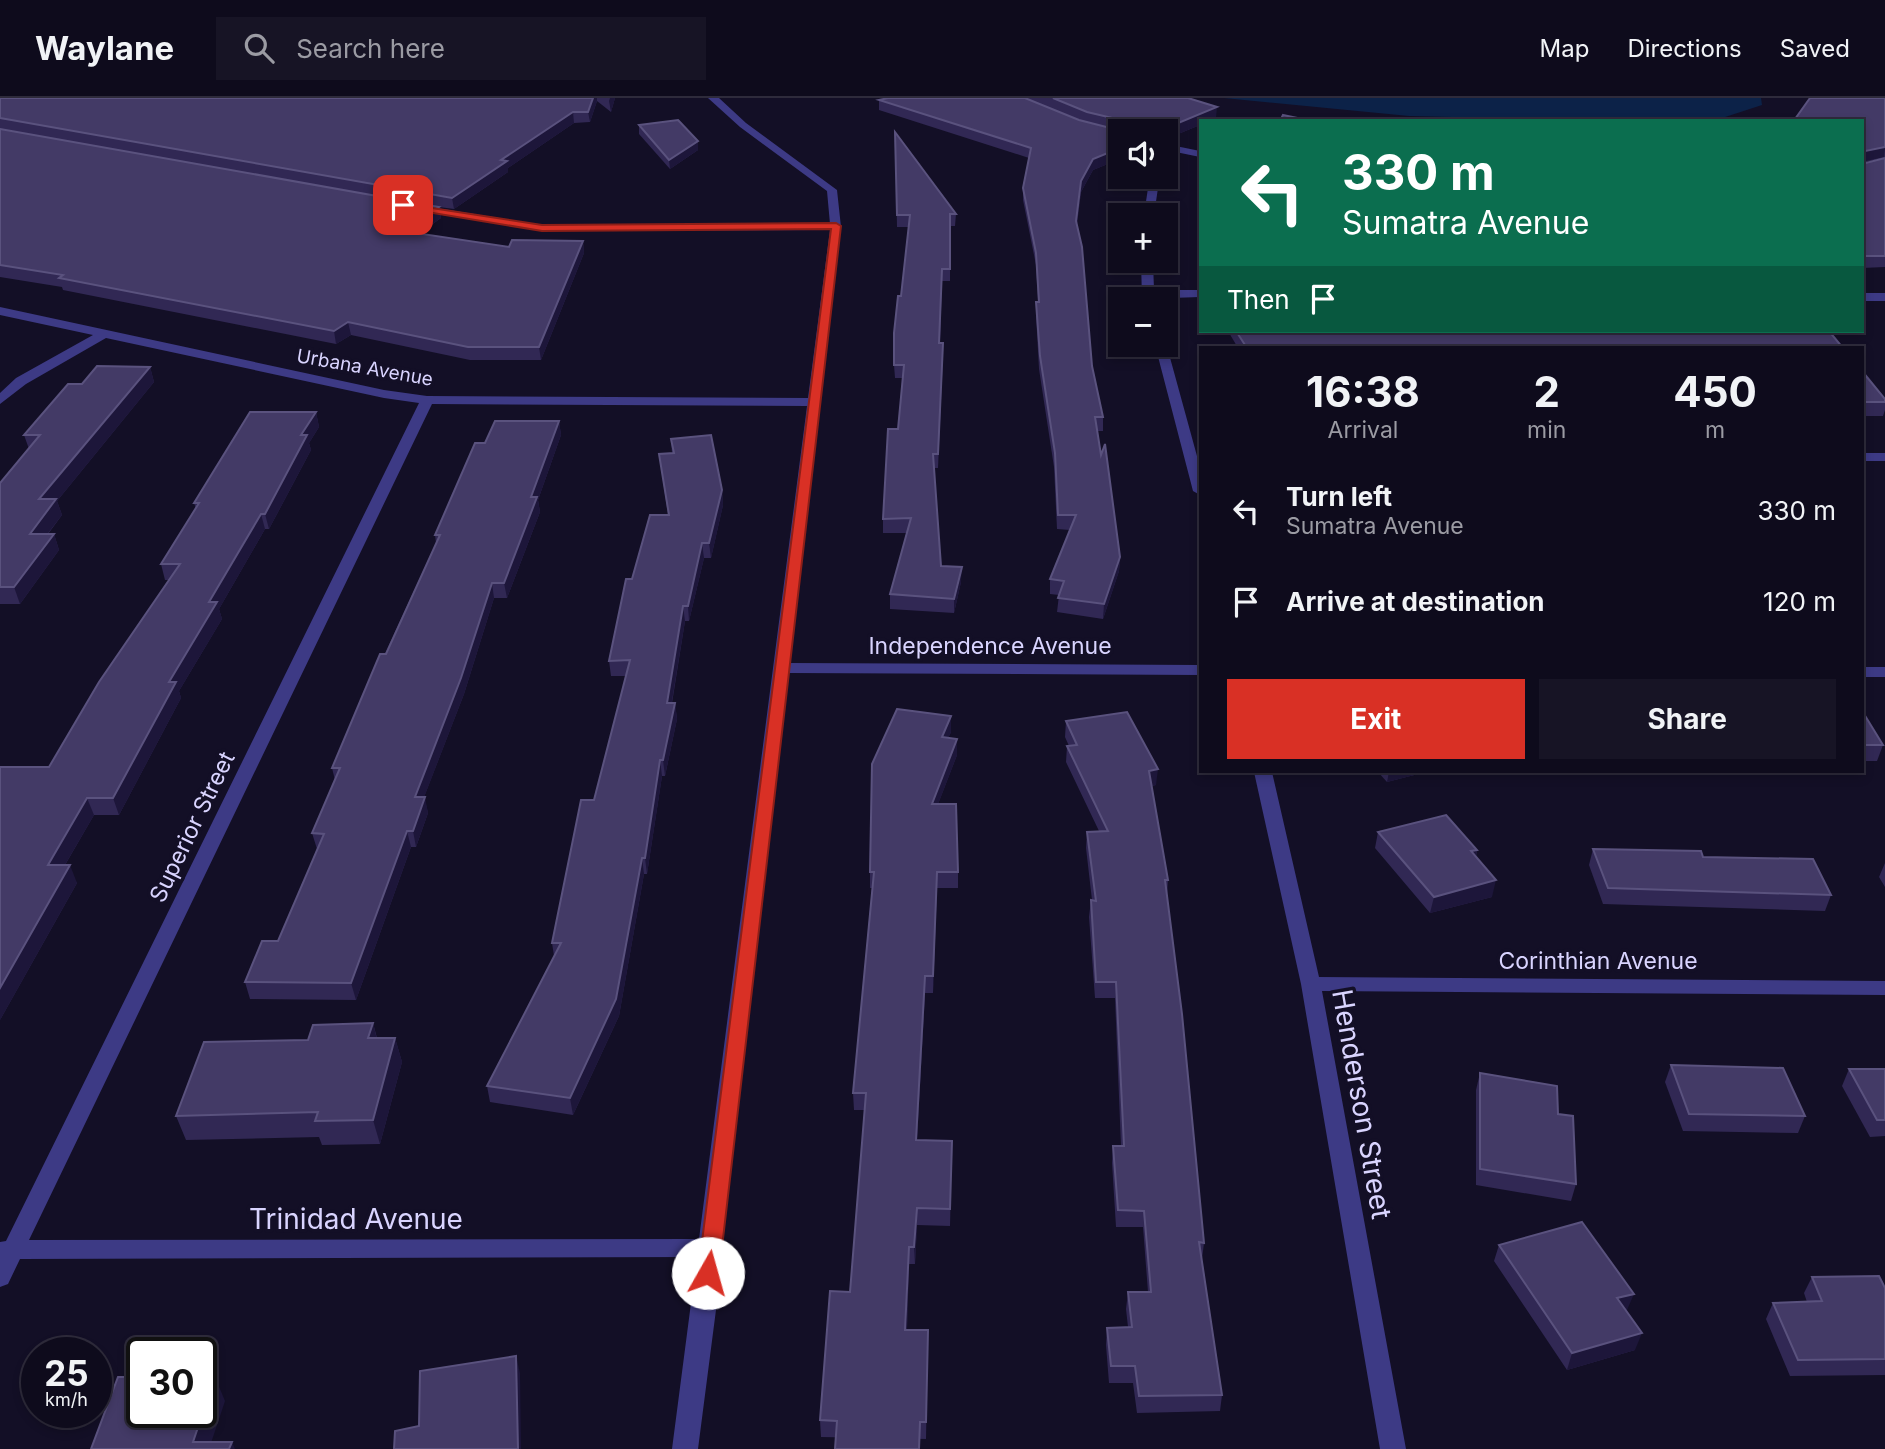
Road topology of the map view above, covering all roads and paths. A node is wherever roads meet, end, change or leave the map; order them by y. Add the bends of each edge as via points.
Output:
1 (713, 98) edge
2 (1178, 150) edge
3 (1181, 151) junction
4 (1199, 153) edge
5 (1178, 155) edge
6 (403, 205) edge
7 (836, 226) junction
8 (1199, 294) edge
9 (1178, 295) edge
10 (1864, 297) edge
11 (1885, 297) edge
12 (0, 312) edge
13 (105, 333) junction
14 (1165, 357) edge
15 (427, 400) junction
16 (0, 401) edge
17 (814, 402) junction
18 (1196, 452) edge
19 (1864, 457) edge
20 (1885, 457) edge
21 (1199, 481) edge
22 (780, 668) junction
23 (1199, 670) edge
24 (1864, 672) edge
25 (1885, 672) edge
26 (1263, 773) edge
27 (1311, 984) junction
28 (1885, 988) edge
29 (712, 1248) junction
30 (7, 1250) edge
31 (0, 1277) edge
32 (685, 1449) edge
33 (1394, 1449) edge

1 - 7 street via 832,190
2 - 3 street
3 - 4 street
3 - 5 street
6 - 7 street via 542,228
7 - 17 street
8 - 9 street
10 - 11 street
12 - 13 street, Urbana Avenue
13 - 15 street, Urbana Avenue
13 - 16 street via 22,381
14 - 18 street
15 - 17 street, Urbana Avenue
15 - 30 street, Superior Street
17 - 22 street
18 - 21 street
19 - 20 street
22 - 23 street, Independence Avenue
22 - 29 street
24 - 25 street
26 - 27 street, Henderson Street
27 - 28 street, Corinthian Avenue
27 - 33 street, Henderson Street
29 - 30 street, Trinidad Avenue
29 - 32 street
30 - 31 street, Superior Street

